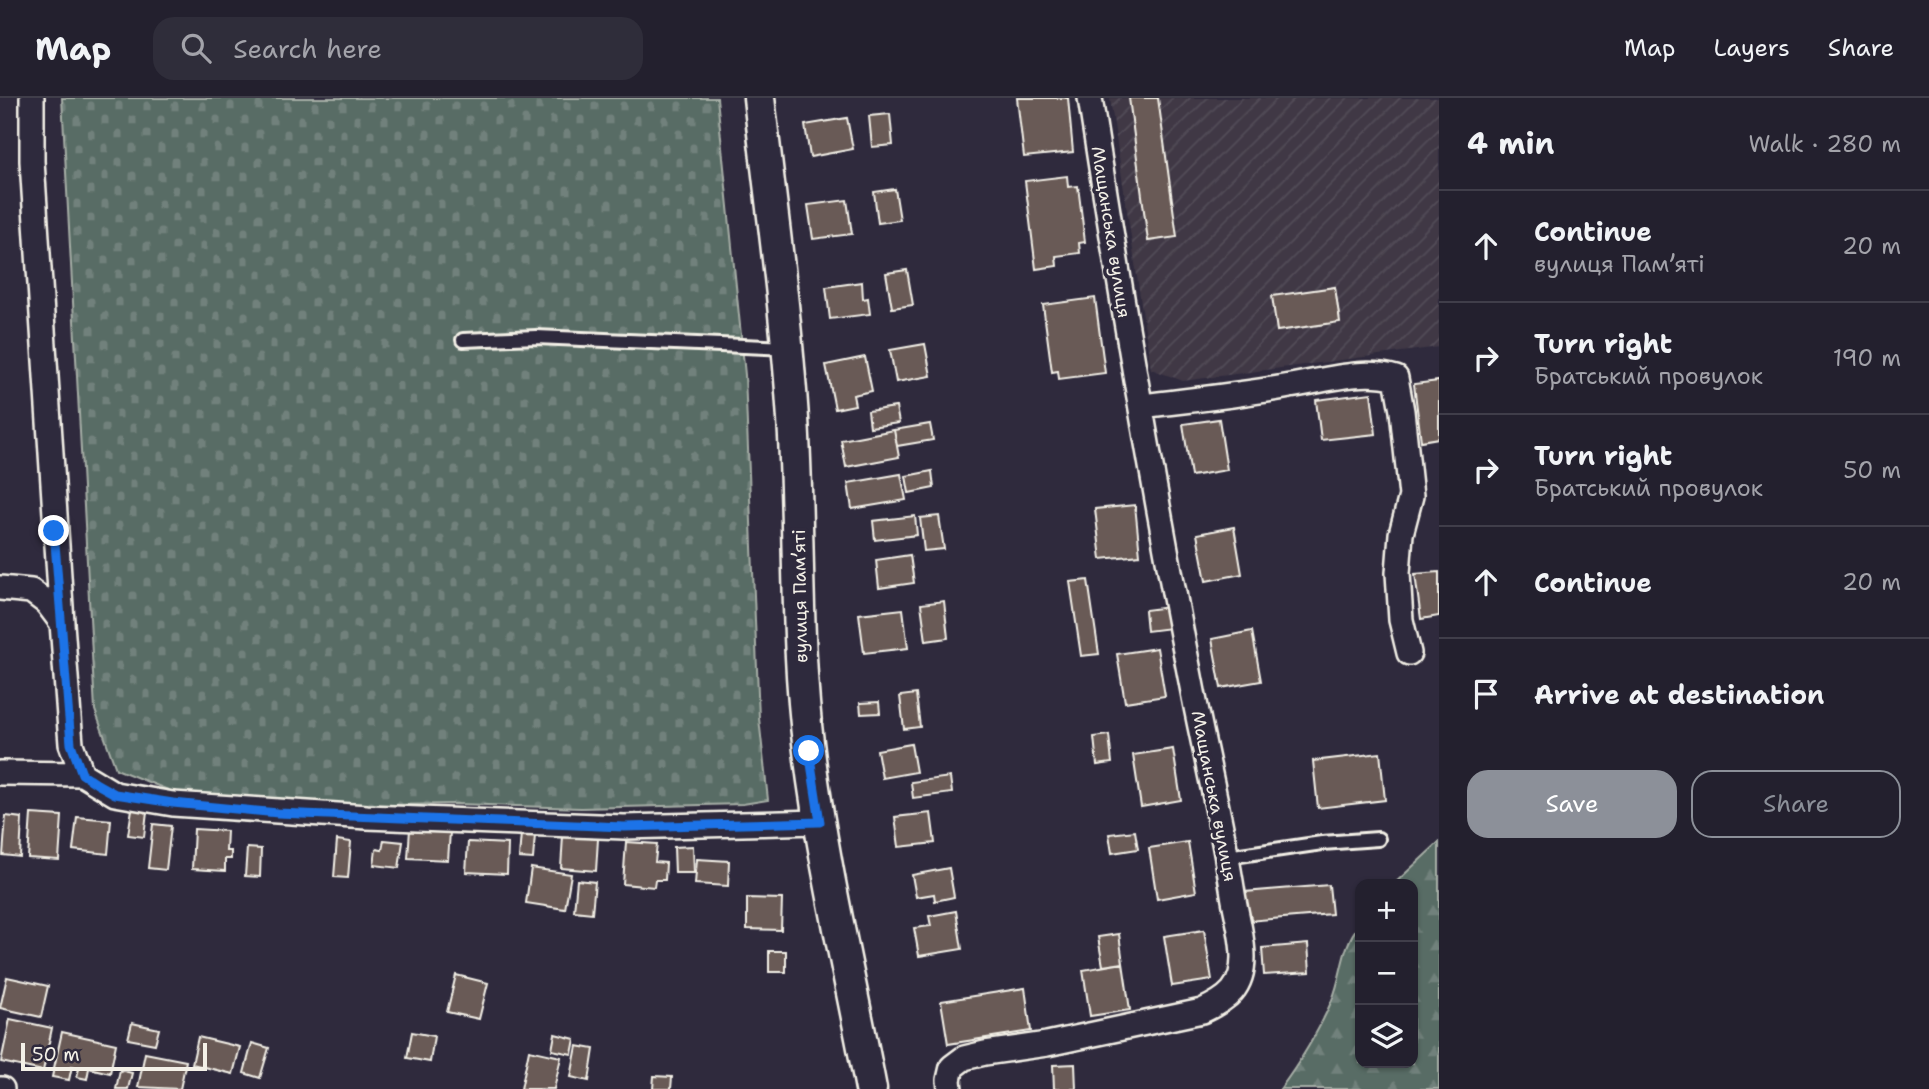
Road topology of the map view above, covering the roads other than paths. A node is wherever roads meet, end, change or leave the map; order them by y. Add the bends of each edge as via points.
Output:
1 (32, 98) edge
2 (759, 98) edge
3 (1090, 98) edge
4 (463, 340) dead end
5 (788, 348) junction
6 (1141, 406) junction
7 (0, 588) edge
8 (62, 623) junction
9 (1409, 653) dead end
10 (0, 773) edge
11 (82, 774) junction
12 (820, 822) junction
13 (1378, 839) dead end
14 (1227, 857) junction
15 (871, 1089) edge
16 (950, 1089) edge

1 - 8 street via 32,161
2 - 5 street, вулиця Памʼяті
3 - 6 street, Мащанська вулиця
4 - 5 lane via 536,337
5 - 12 street, вулиця Памʼяті via 800,663
6 - 9 street via 1327,379 1385,374 1396,378 1411,496 1401,534 1398,573
6 - 14 street, Мащанська вулиця
7 - 8 street via 31,591
8 - 11 street via 71,744
10 - 11 street
11 - 12 street via 115,794 278,813 624,827
12 - 15 street, вулиця Памʼяті
13 - 14 lane
14 - 16 street, Мащанська вулиця via 1243,957 1234,992 1190,1015 964,1058 952,1067

